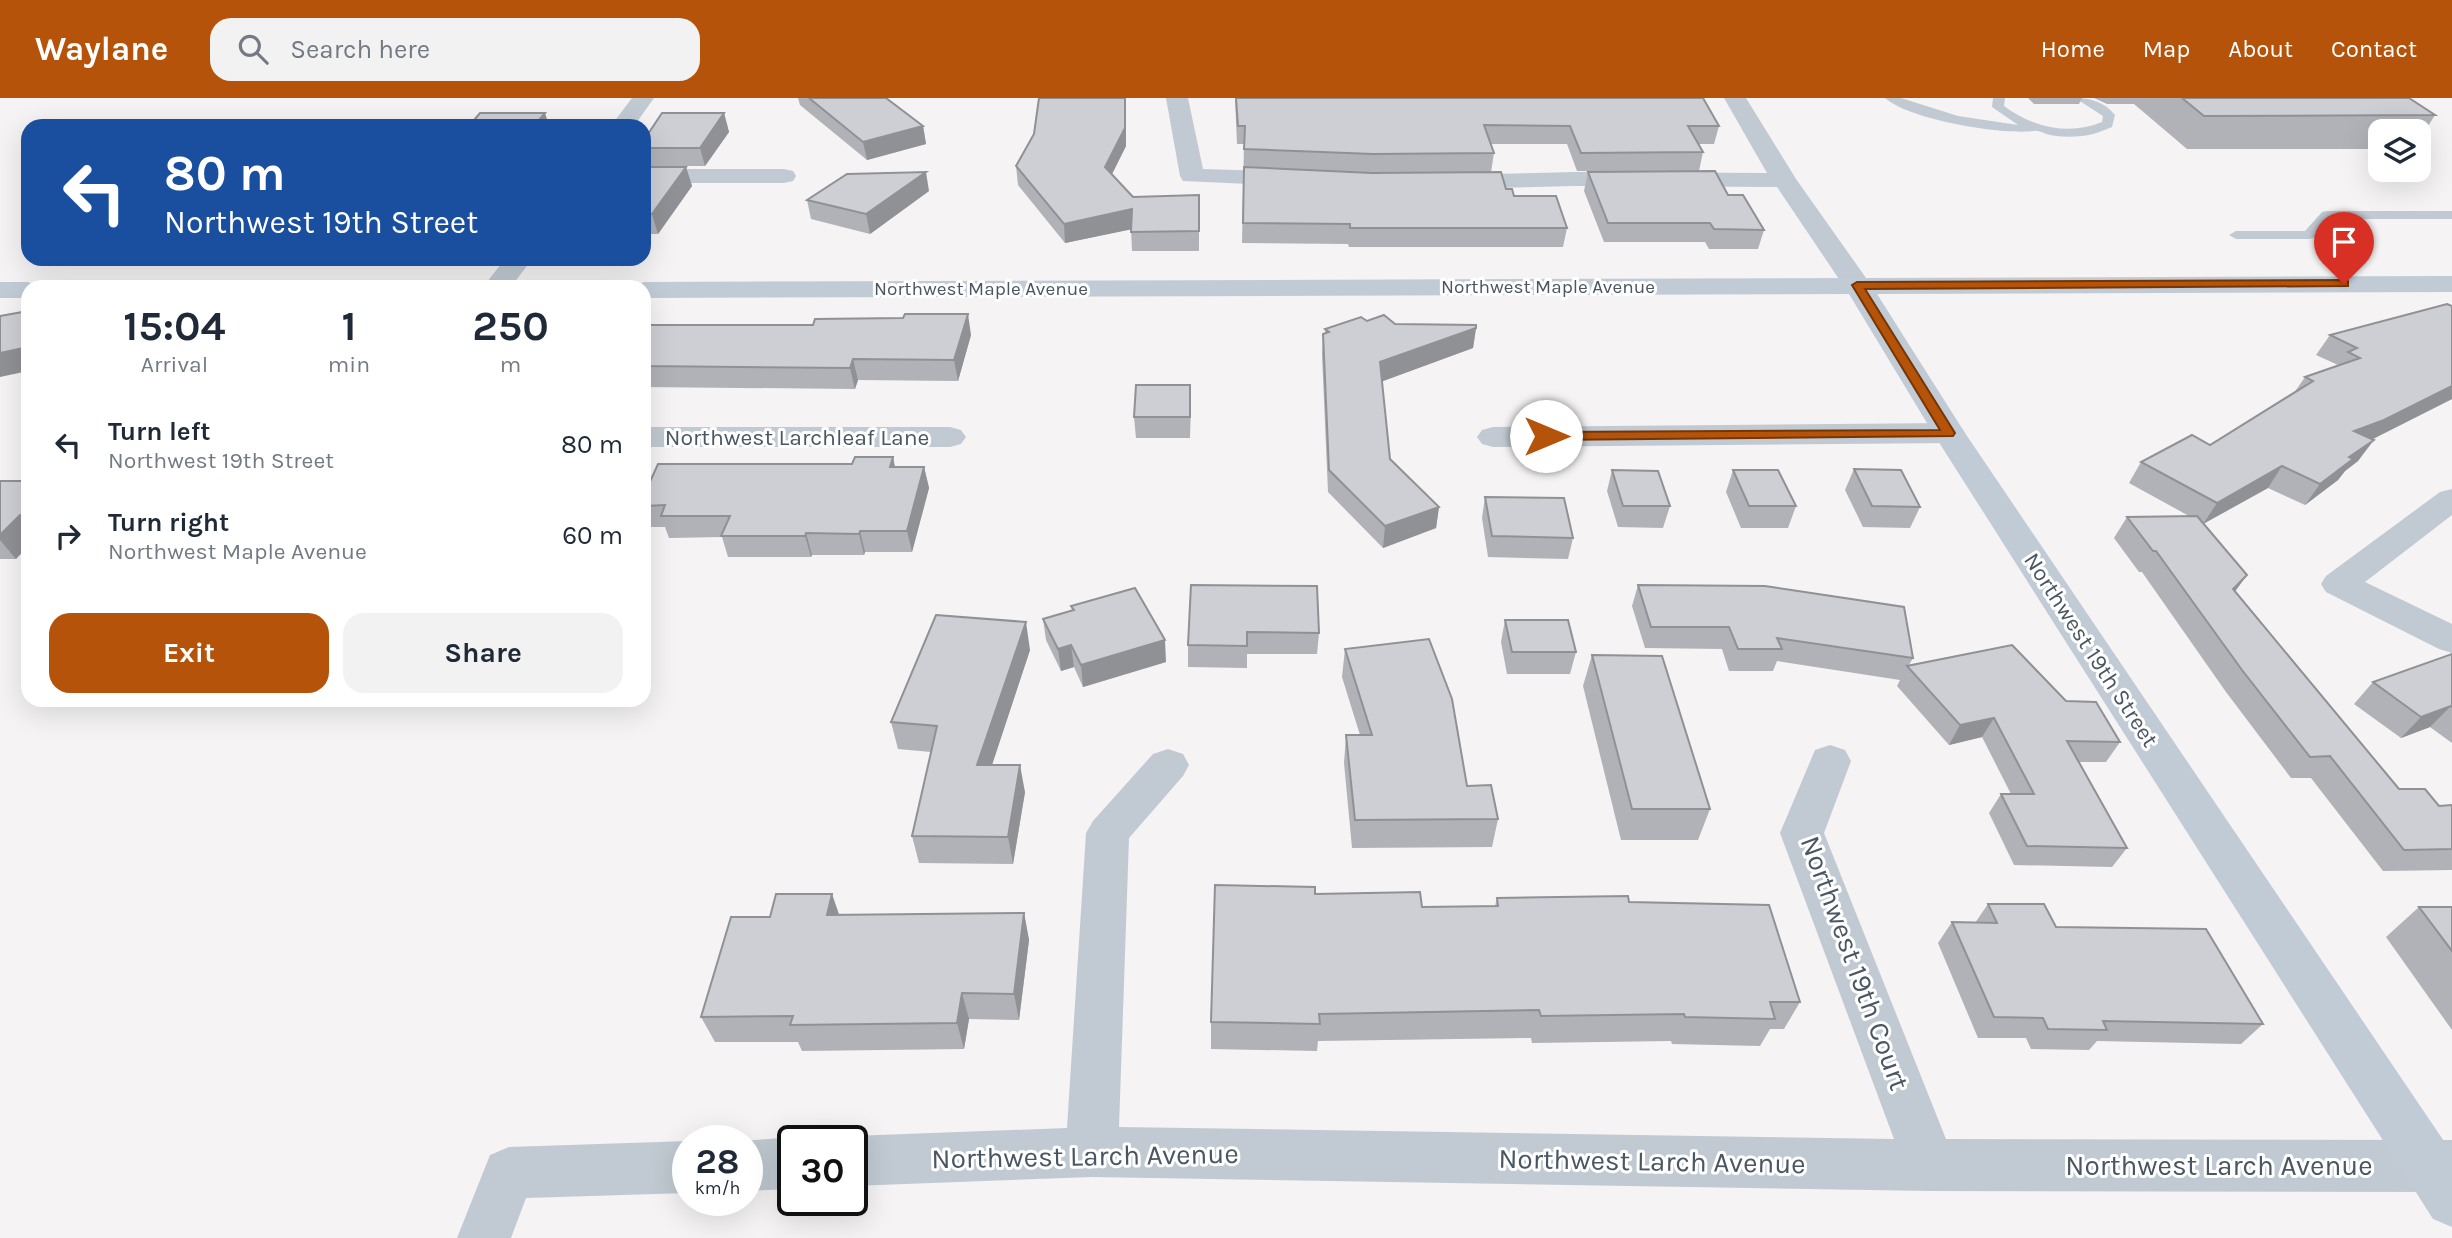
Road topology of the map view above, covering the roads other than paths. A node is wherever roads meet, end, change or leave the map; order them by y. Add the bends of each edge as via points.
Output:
1 (643, 98) edge
2 (1177, 98) edge
3 (1735, 98) edge
4 (1891, 98) edge
5 (1999, 98) edge
6 (2081, 98) edge
7 (627, 119) edge
8 (2044, 129) junction
9 (651, 176) edge
10 (784, 176) dead end
11 (1316, 180) edge
12 (1784, 180) junction
13 (1422, 182) edge
14 (2452, 215) edge
15 (2236, 235) dead end
16 (514, 266) edge
17 (502, 280) edge
18 (2452, 284) edge
19 (1857, 285) junction
20 (0, 290) edge
21 (21, 290) edge
22 (651, 290) edge
23 (1949, 433) junction
24 (651, 437) edge
25 (950, 437) dead end
26 (1493, 437) dead end
27 (2452, 499) edge
28 (2452, 640) edge
29 (1830, 761) dead end
30 (1168, 765) dead end
31 (1092, 1152) junction
32 (868, 1160) edge
33 (1930, 1165) junction
34 (672, 1168) edge
35 (2444, 1177) edge
36 (484, 1238) edge

1 - 7 street
2 - 11 street via 1192,176
3 - 12 street, Northwest 19th Street
4 - 8 lane via 1984,126
5 - 8 lane via 1998,107 2006,114
6 - 8 lane via 2102,108 2109,115 2108,124 2083,132
9 - 10 street
12 - 13 street
12 - 19 street, Northwest 19th Street
14 - 15 lane via 2327,215 2309,235
16 - 17 street
18 - 19 main road, Northwest Maple Avenue
19 - 22 main road, Northwest Maple Avenue
19 - 23 main road, Northwest 19th Street
20 - 21 main road
23 - 26 street
23 - 35 main road, Northwest 19th Street
24 - 25 street, Northwest Larchleaf Lane
27 - 28 street via 2339,584
29 - 33 street, Northwest 19th Court via 1802,833
30 - 31 street via 1108,833
31 - 32 street, Northwest Larch Avenue
31 - 33 street, Northwest Larch Avenue
33 - 35 street, Northwest Larch Avenue
34 - 36 street via 509,1173

